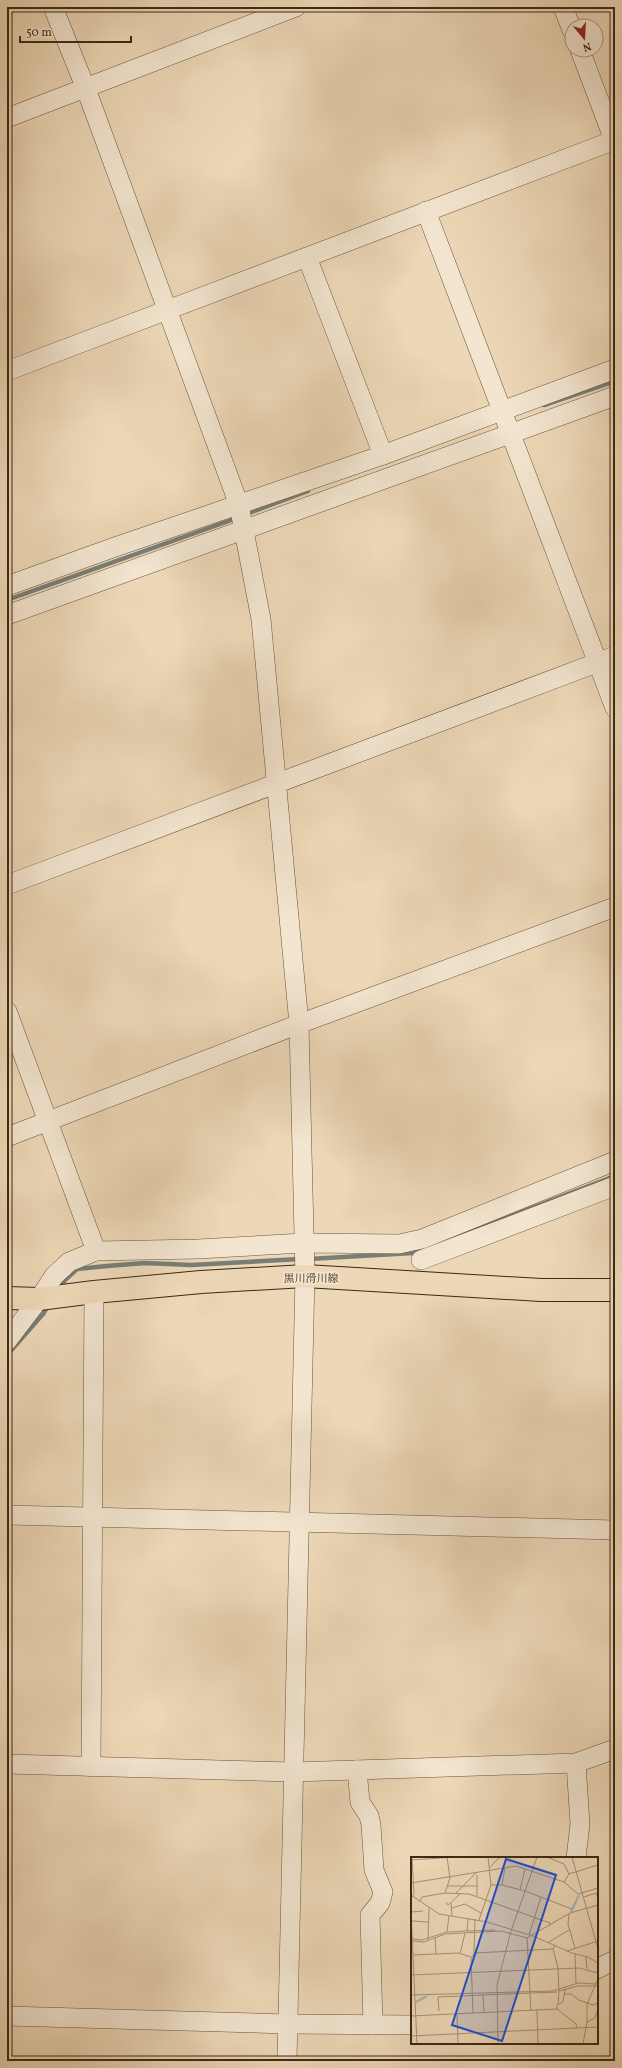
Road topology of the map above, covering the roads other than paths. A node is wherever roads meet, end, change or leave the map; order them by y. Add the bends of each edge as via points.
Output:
1 (53, 7) edge
2 (296, 7) edge
3 (563, 7) edge
4 (567, 18) edge
5 (583, 58) edge
6 (86, 89) junction
7 (7, 118) edge
8 (614, 140) edge
9 (426, 211) junction
10 (307, 257) junction
11 (167, 311) junction
12 (615, 369) edge
13 (7, 371) edge
14 (615, 396) edge
15 (502, 410) junction
16 (511, 434) junction
17 (383, 455) junction
18 (239, 505) junction
19 (245, 528) junction
20 (7, 586) edge
21 (7, 615) edge
22 (615, 656) edge
23 (598, 662) junction
24 (615, 708) edge
25 (277, 783) junction
26 (7, 886) edge
27 (615, 906) edge
28 (7, 1012) edge
29 (299, 1024) junction
30 (49, 1122) junction
31 (7, 1138) edge
32 (615, 1161) edge
33 (615, 1186) edge
34 (304, 1243) junction
35 (96, 1251) junction
36 (421, 1260) dead end
37 (305, 1276) junction
38 (615, 1290) edge
39 (94, 1292) junction
40 (7, 1298) edge
41 (39, 1299) junction
42 (7, 1341) edge
43 (7, 1515) edge
44 (91, 1518) junction
45 (298, 1522) junction
46 (615, 1530) edge
47 (615, 1749) edge
48 (576, 1763) junction
49 (7, 1764) edge
50 (90, 1767) junction
51 (357, 1770) junction
52 (293, 1772) junction
53 (576, 1857) edge
54 (7, 2016) edge
55 (287, 2024) junction
56 (373, 2025) junction
57 (411, 2025) edge
58 (287, 2061) edge

1 - 6 street
2 - 6 street
3 - 4 street
5 - 8 street
6 - 7 street
6 - 11 street
8 - 9 street
9 - 10 street
9 - 15 street
10 - 11 street
10 - 17 street
11 - 13 street
11 - 18 street
12 - 15 street
14 - 16 street
15 - 16 street
15 - 17 street
16 - 19 street
16 - 23 street
17 - 18 street
18 - 19 street
18 - 20 street
19 - 21 street
19 - 25 street via 261,619
22 - 23 street
23 - 24 street
23 - 25 street
25 - 26 street
25 - 29 street
27 - 29 street
28 - 30 street
29 - 30 street
29 - 34 street
30 - 31 street
30 - 35 street
32 - 34 street via 422,1239 399,1244
33 - 36 street
34 - 35 street
34 - 37 street
35 - 41 street via 69,1262 54,1276
37 - 38 main road, 黒川滑川線 via 541,1290
37 - 39 main road, 黒川滑川線
37 - 45 street
39 - 41 main road, 黒川滑川線
39 - 44 street
40 - 41 main road, 黒川滑川線
41 - 42 street
43 - 44 street
44 - 45 street
44 - 50 street
45 - 46 street
45 - 52 street
47 - 48 street
48 - 51 street
48 - 53 street via 580,1824
49 - 50 street
50 - 52 street
51 - 52 street
51 - 56 street via 360,1802 371,1825 374,1870 383,1892 380,1903 370,1915
52 - 55 street
54 - 55 street
55 - 56 street
55 - 58 street
56 - 57 street

